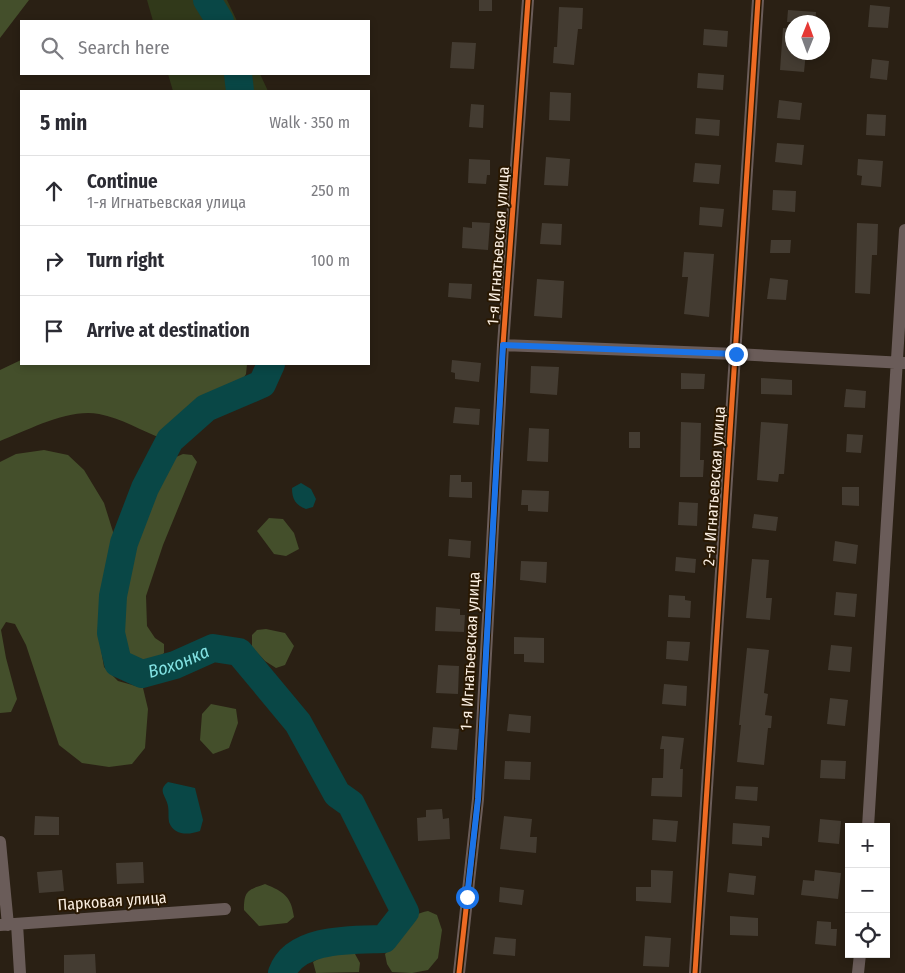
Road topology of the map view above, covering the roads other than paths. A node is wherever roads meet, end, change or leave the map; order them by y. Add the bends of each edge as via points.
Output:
1 (528, 0) edge
2 (758, 0) edge
3 (905, 230) edge
4 (503, 345) junction
5 (736, 354) junction
6 (901, 363) edge
7 (868, 823) edge
8 (0, 842) edge
9 (225, 910) dead end
10 (8, 925) edge
11 (860, 958) edge
12 (20, 973) edge
13 (459, 973) edge
14 (695, 973) edge
15 (858, 973) edge

1 - 4 street, 1-я Игнатьевская улица
2 - 5 street, 2-я Игнатьевская улица
3 - 6 street
4 - 5 street
4 - 13 street, 1-я Игнатьевская улица via 478,799
5 - 6 street
5 - 14 street, 2-я Игнатьевская улица
6 - 7 street
8 - 10 street
9 - 10 street, Парковая улица
10 - 12 street
11 - 15 street

